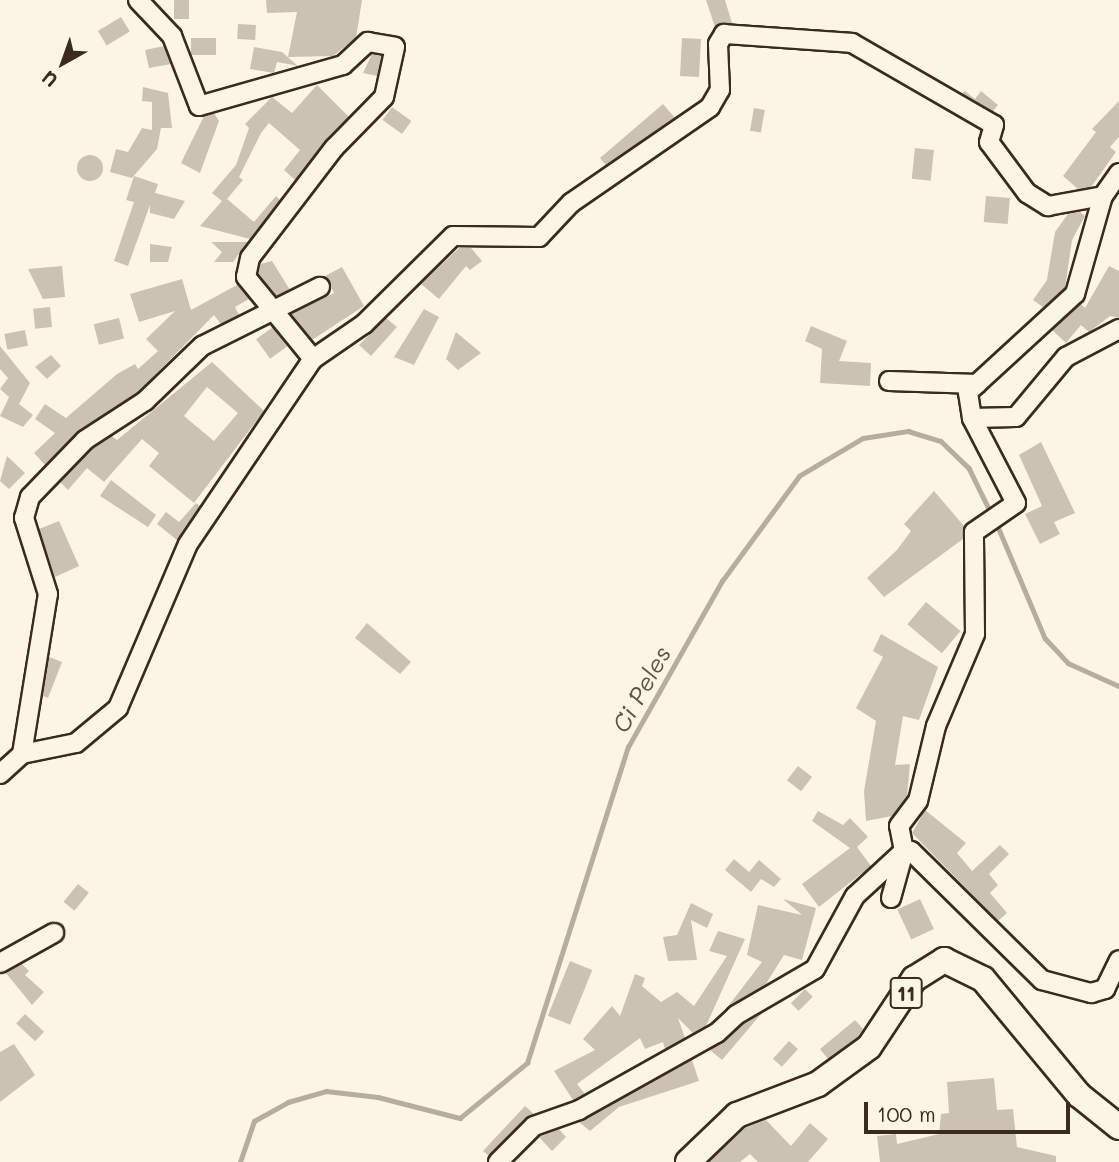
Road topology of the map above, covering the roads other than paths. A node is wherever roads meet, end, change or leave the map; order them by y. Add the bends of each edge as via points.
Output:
1 (138, 0) edge
2 (1119, 173) edge
3 (1103, 196) junction
4 (320, 287) dead end
5 (275, 315) junction
6 (1119, 329) edge
7 (313, 359) junction
8 (889, 381) dead end
9 (977, 384) junction
10 (972, 418) junction
11 (22, 754) junction
12 (0, 774) edge
13 (904, 851) junction
14 (891, 898) dead end
15 (54, 933) dead end
16 (1119, 960) edge
17 (0, 963) edge
18 (1113, 1123) edge
19 (498, 1162) edge
20 (688, 1162) edge

1 - 5 street via 172,36 198,106 343,65 368,42 395,47 384,97 334,148 250,258 246,277
2 - 3 street
3 - 7 street via 1048,205 1027,193 989,142 994,125 868,50 830,37 730,32 718,44 722,80 710,107 571,203 539,237 453,236 363,324
3 - 9 street via 1075,294
4 - 5 street
5 - 7 street
5 - 11 street via 202,346 145,401 85,440 30,497 24,517 48,594
6 - 10 street via 1066,357 1016,418
7 - 11 street via 188,544 118,708 76,743
8 - 9 street
9 - 10 street via 967,395
10 - 13 street via 1016,501 1009,510 976,528 975,634 936,726 918,800 899,826
11 - 12 street
13 - 14 street
13 - 16 street via 928,861 1026,967 1050,984 1073,992 1105,989
13 - 19 street via 855,896 816,969 736,1015 717,1033 579,1110 534,1126
15 - 17 street
18 - 20 highway, 11 via 1079,1095 983,979 968,966 939,961 914,979 869,1047 818,1084 737,1115

